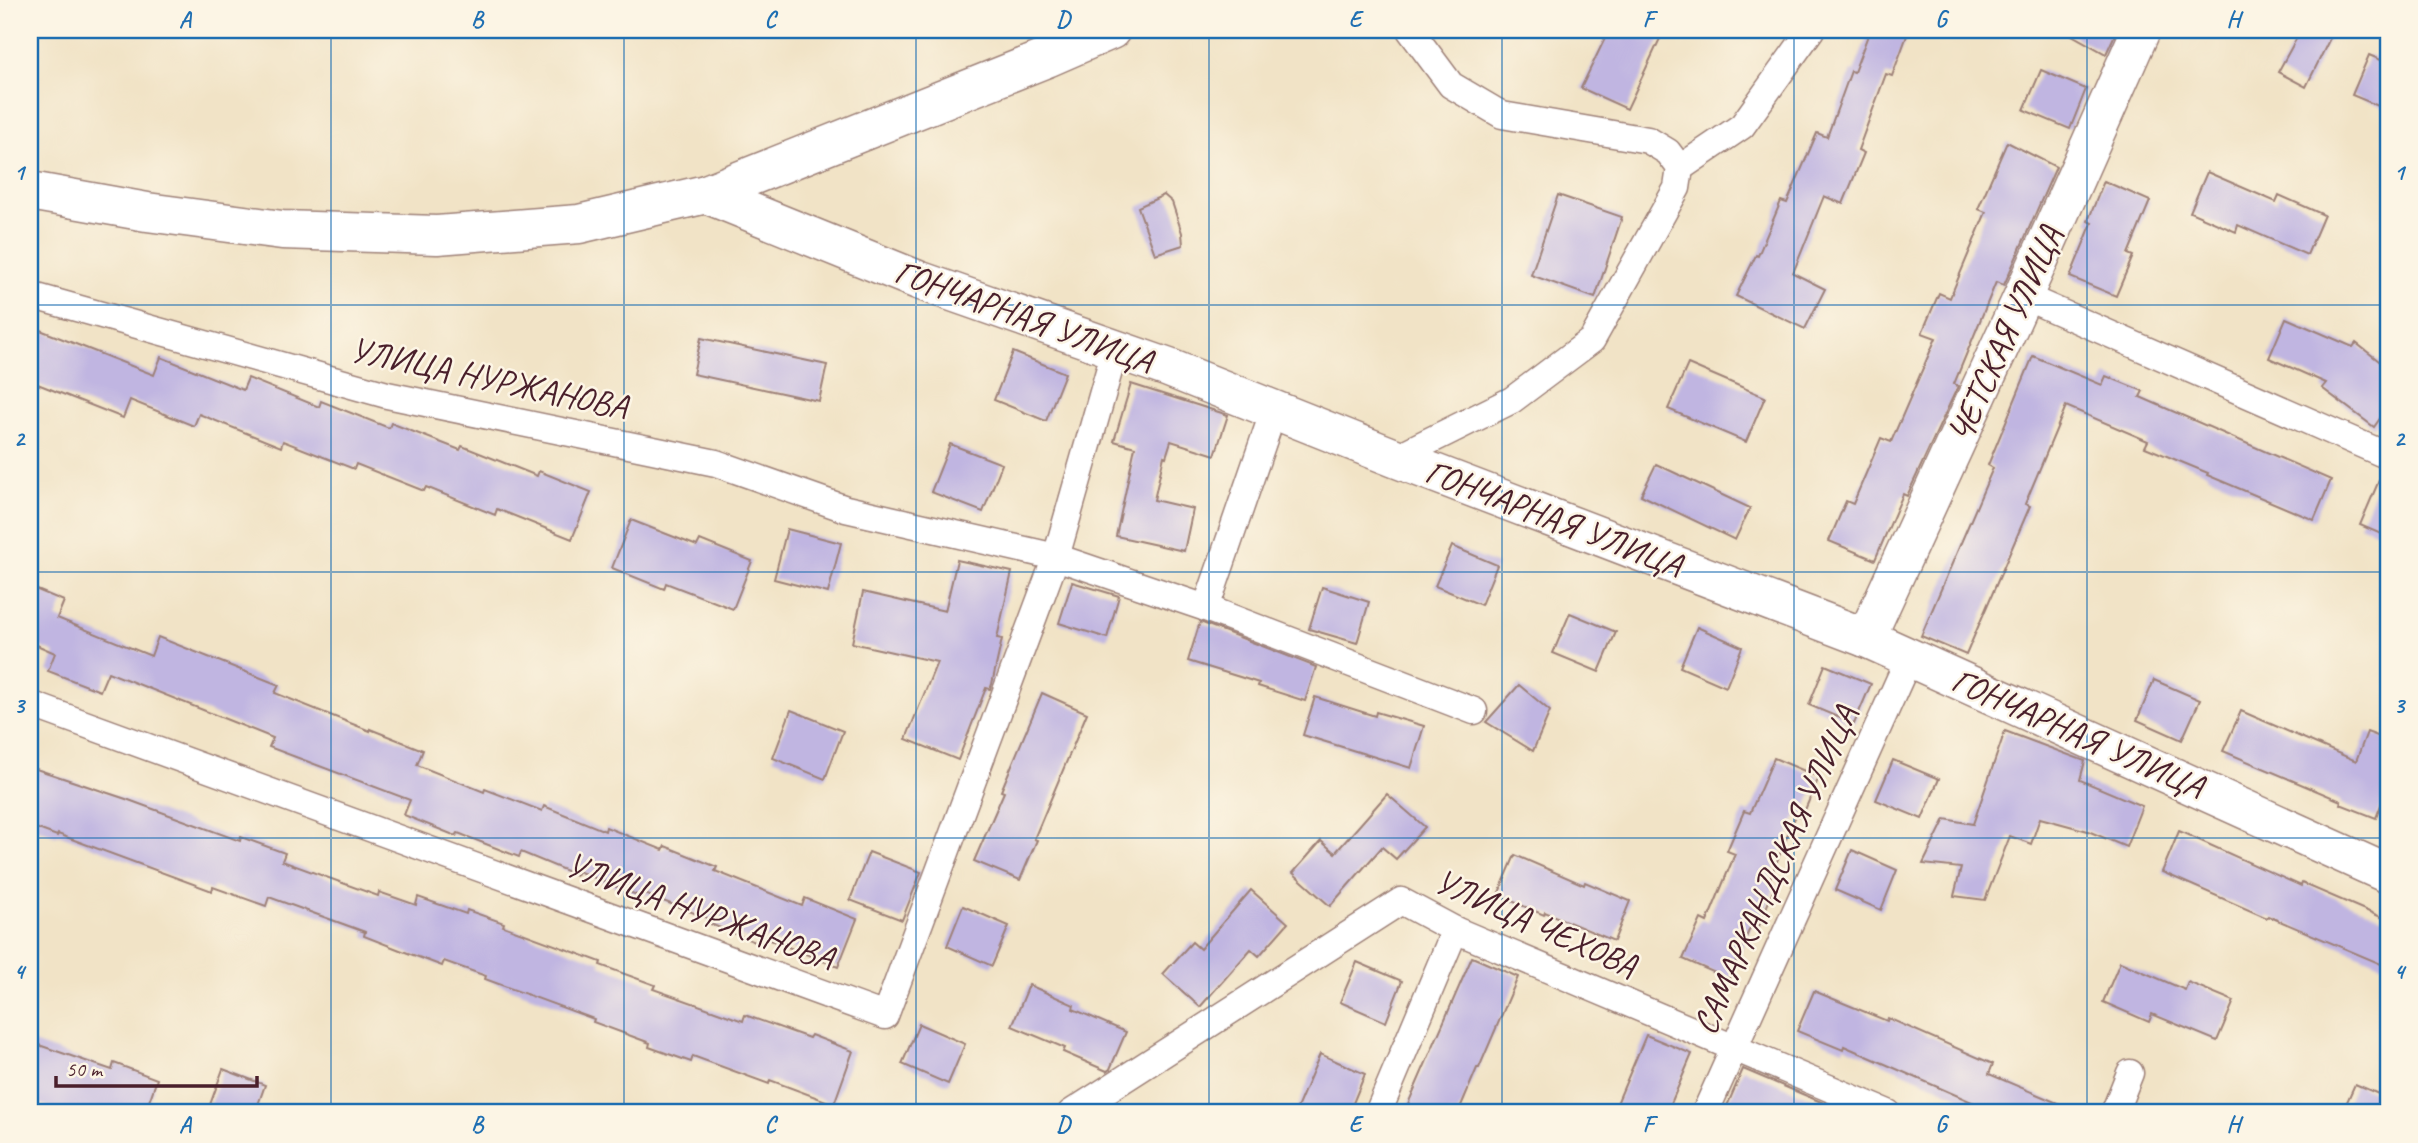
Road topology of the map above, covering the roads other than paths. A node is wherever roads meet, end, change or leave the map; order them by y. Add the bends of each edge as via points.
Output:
1 (1111, 30) edge
2 (1410, 30) edge
3 (1811, 30) edge
4 (2141, 30) edge
5 (1680, 168) junction
6 (30, 191) edge
7 (706, 194) junction
8 (30, 295) edge
9 (2023, 296) junction
10 (1115, 350) junction
11 (1274, 410) junction
12 (2388, 456) edge
13 (1395, 458) junction
14 (1056, 556) junction
15 (1206, 608) junction
16 (1866, 638) junction
17 (1910, 656) junction
18 (30, 705) edge
19 (1475, 711) dead end
20 (2388, 874) edge
21 (1455, 930) junction
22 (1734, 1047) junction
23 (2130, 1073) dead end
24 (1071, 1113) edge
25 (1378, 1113) edge
26 (1705, 1113) edge
27 (1888, 1113) edge
28 (2114, 1113) edge

1 - 7 street
2 - 5 street via 1451,85 1502,116 1648,140 1668,152
3 - 5 street via 1742,126
4 - 9 street, ЧЕТСКАЯ УЛИЦА
5 - 13 street via 1677,188 1592,340 1512,400
6 - 7 street via 282,230 437,235 579,224
7 - 10 street, ГОНЧАРНАЯ УЛИЦА via 918,280
8 - 14 street, УЛИЦА НУРЖАНОВА via 387,395 716,463 846,509
9 - 12 street
9 - 16 street, ЧЕТСКАЯ УЛИЦА
10 - 11 street, ГОНЧАРНАЯ УЛИЦА
10 - 14 street, УЛИЦА НУРЖАНОВА
11 - 13 street, ГОНЧАРНАЯ УЛИЦА
11 - 15 street
13 - 16 street, ГОНЧАРНАЯ УЛИЦА
14 - 15 street
14 - 18 street, УЛИЦА НУРЖАНОВА via 885,1016
15 - 19 street
16 - 17 street, ГОНЧАРНАЯ УЛИЦА
17 - 20 street, ГОНЧАРНАЯ УЛИЦА
17 - 22 street, САМАРКАНДСКАЯ УЛИЦА
21 - 22 street, УЛИЦА ЧЕХОВА
21 - 24 street, УЛИЦА ЧЕХОВА via 1401,901
21 - 25 street
22 - 26 street, САМАРКАНДСКАЯ УЛИЦА
22 - 27 street, УЛИЦА ЧЕХОВА
23 - 28 street

